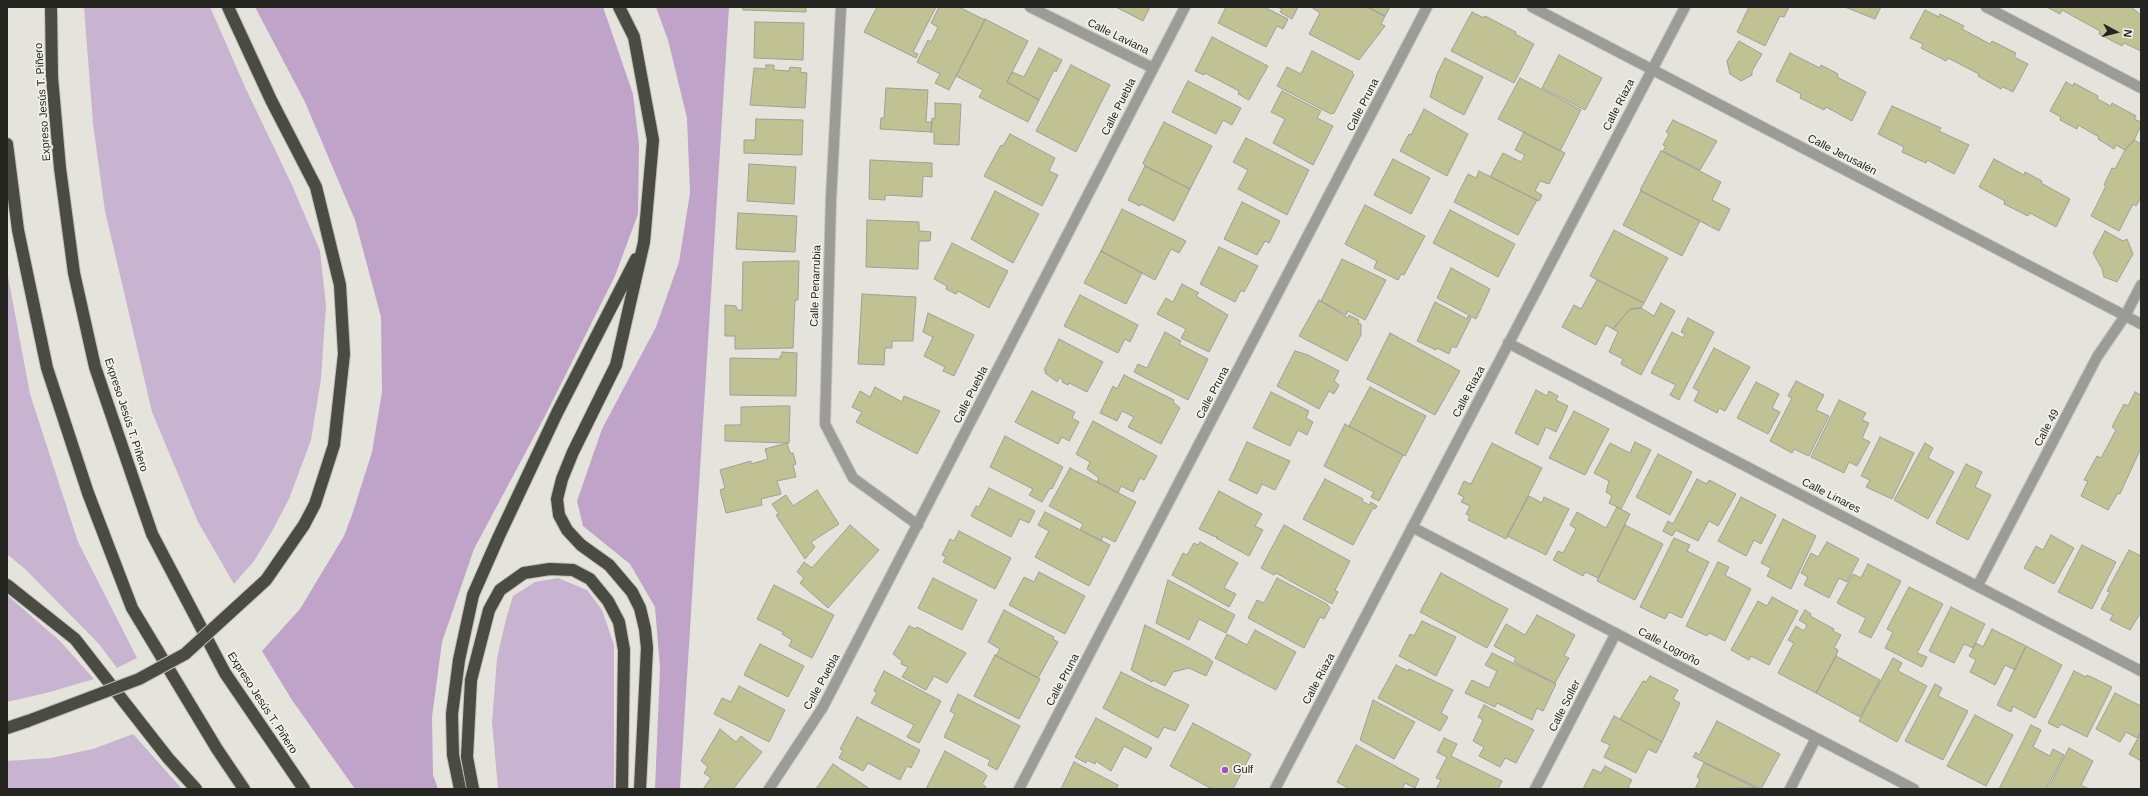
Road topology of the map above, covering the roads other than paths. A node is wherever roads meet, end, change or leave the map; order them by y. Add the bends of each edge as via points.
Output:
1 (51, 7) edge
2 (228, 7) edge
3 (619, 7) edge
4 (841, 7) edge
5 (1030, 7) edge
6 (1185, 7) edge
7 (1427, 7) edge
8 (1532, 7) edge
9 (1685, 7) edge
10 (1986, 7) edge
11 (1153, 68) junction
12 (1650, 70) junction
13 (2141, 88) edge
14 (7, 144) edge
15 (644, 242) junction
16 (2141, 285) edge
17 (2125, 316) junction
18 (2141, 324) edge
19 (1508, 343) junction
20 (918, 525) junction
21 (1412, 527) junction
22 (7, 585) edge
23 (1978, 585) junction
24 (1616, 633) junction
25 (2141, 671) edge
26 (7, 721) edge
27 (28, 722) junction
28 (7, 728) edge
29 (1816, 738) junction
30 (196, 789) edge
31 (244, 789) edge
32 (304, 789) edge
33 (460, 789) edge
34 (473, 789) edge
35 (622, 789) edge
36 (640, 789) edge
37 (769, 789) edge
38 (1019, 789) edge
39 (1275, 789) edge
40 (1536, 789) edge
41 (1790, 789) edge
42 (1914, 789) edge

1 - 32 highway, Expreso Jesús T. Piñero via 52,77 60,168 74,273 95,367 152,534 225,674
2 - 27 highway, bridge via 271,100 316,186 340,285 344,354 334,445 315,504 304,525 266,580 185,654 139,679
3 - 15 highway via 634,37 653,140
4 - 20 street, Calle Penarrubia via 831,199 825,424 853,478
5 - 11 street, Calle Laviana
6 - 11 street, Calle Puebla
7 - 38 street, Calle Pruna
8 - 12 street, Calle Jerusalén
9 - 12 street, Calle Riaza
10 - 13 street
11 - 20 street, Calle Puebla
12 - 17 street, Calle Jerusalén
12 - 19 street, Calle Riaza
14 - 31 highway via 18,230 47,368 88,493 132,608
15 - 33 highway via 557,413 473,595 459,660 452,714 453,755
15 - 36 highway via 616,365 562,479 557,499 560,515 567,530 581,546 609,565 632,592 640,608 647,648
16 - 17 street, Calle 49
17 - 18 street, Calle Jerusalén
17 - 23 street, Calle 49 via 2097,357
19 - 21 street, Calle Riaza
19 - 23 street, Calle Linares
20 - 37 street, Calle Puebla via 823,707
21 - 24 street, Calle Logroño
21 - 39 street, Calle Riaza
22 - 30 highway via 75,639
23 - 25 street, Calle Linares
24 - 29 street, Calle Logroño
24 - 40 street, Calle Soller
26 - 27 highway
27 - 28 highway
29 - 41 street
29 - 42 street, Calle Logroño
34 - 35 highway via 467,756 471,680 489,610 500,590 524,572 550,569 573,570 590,580 608,601 619,622 624,650

